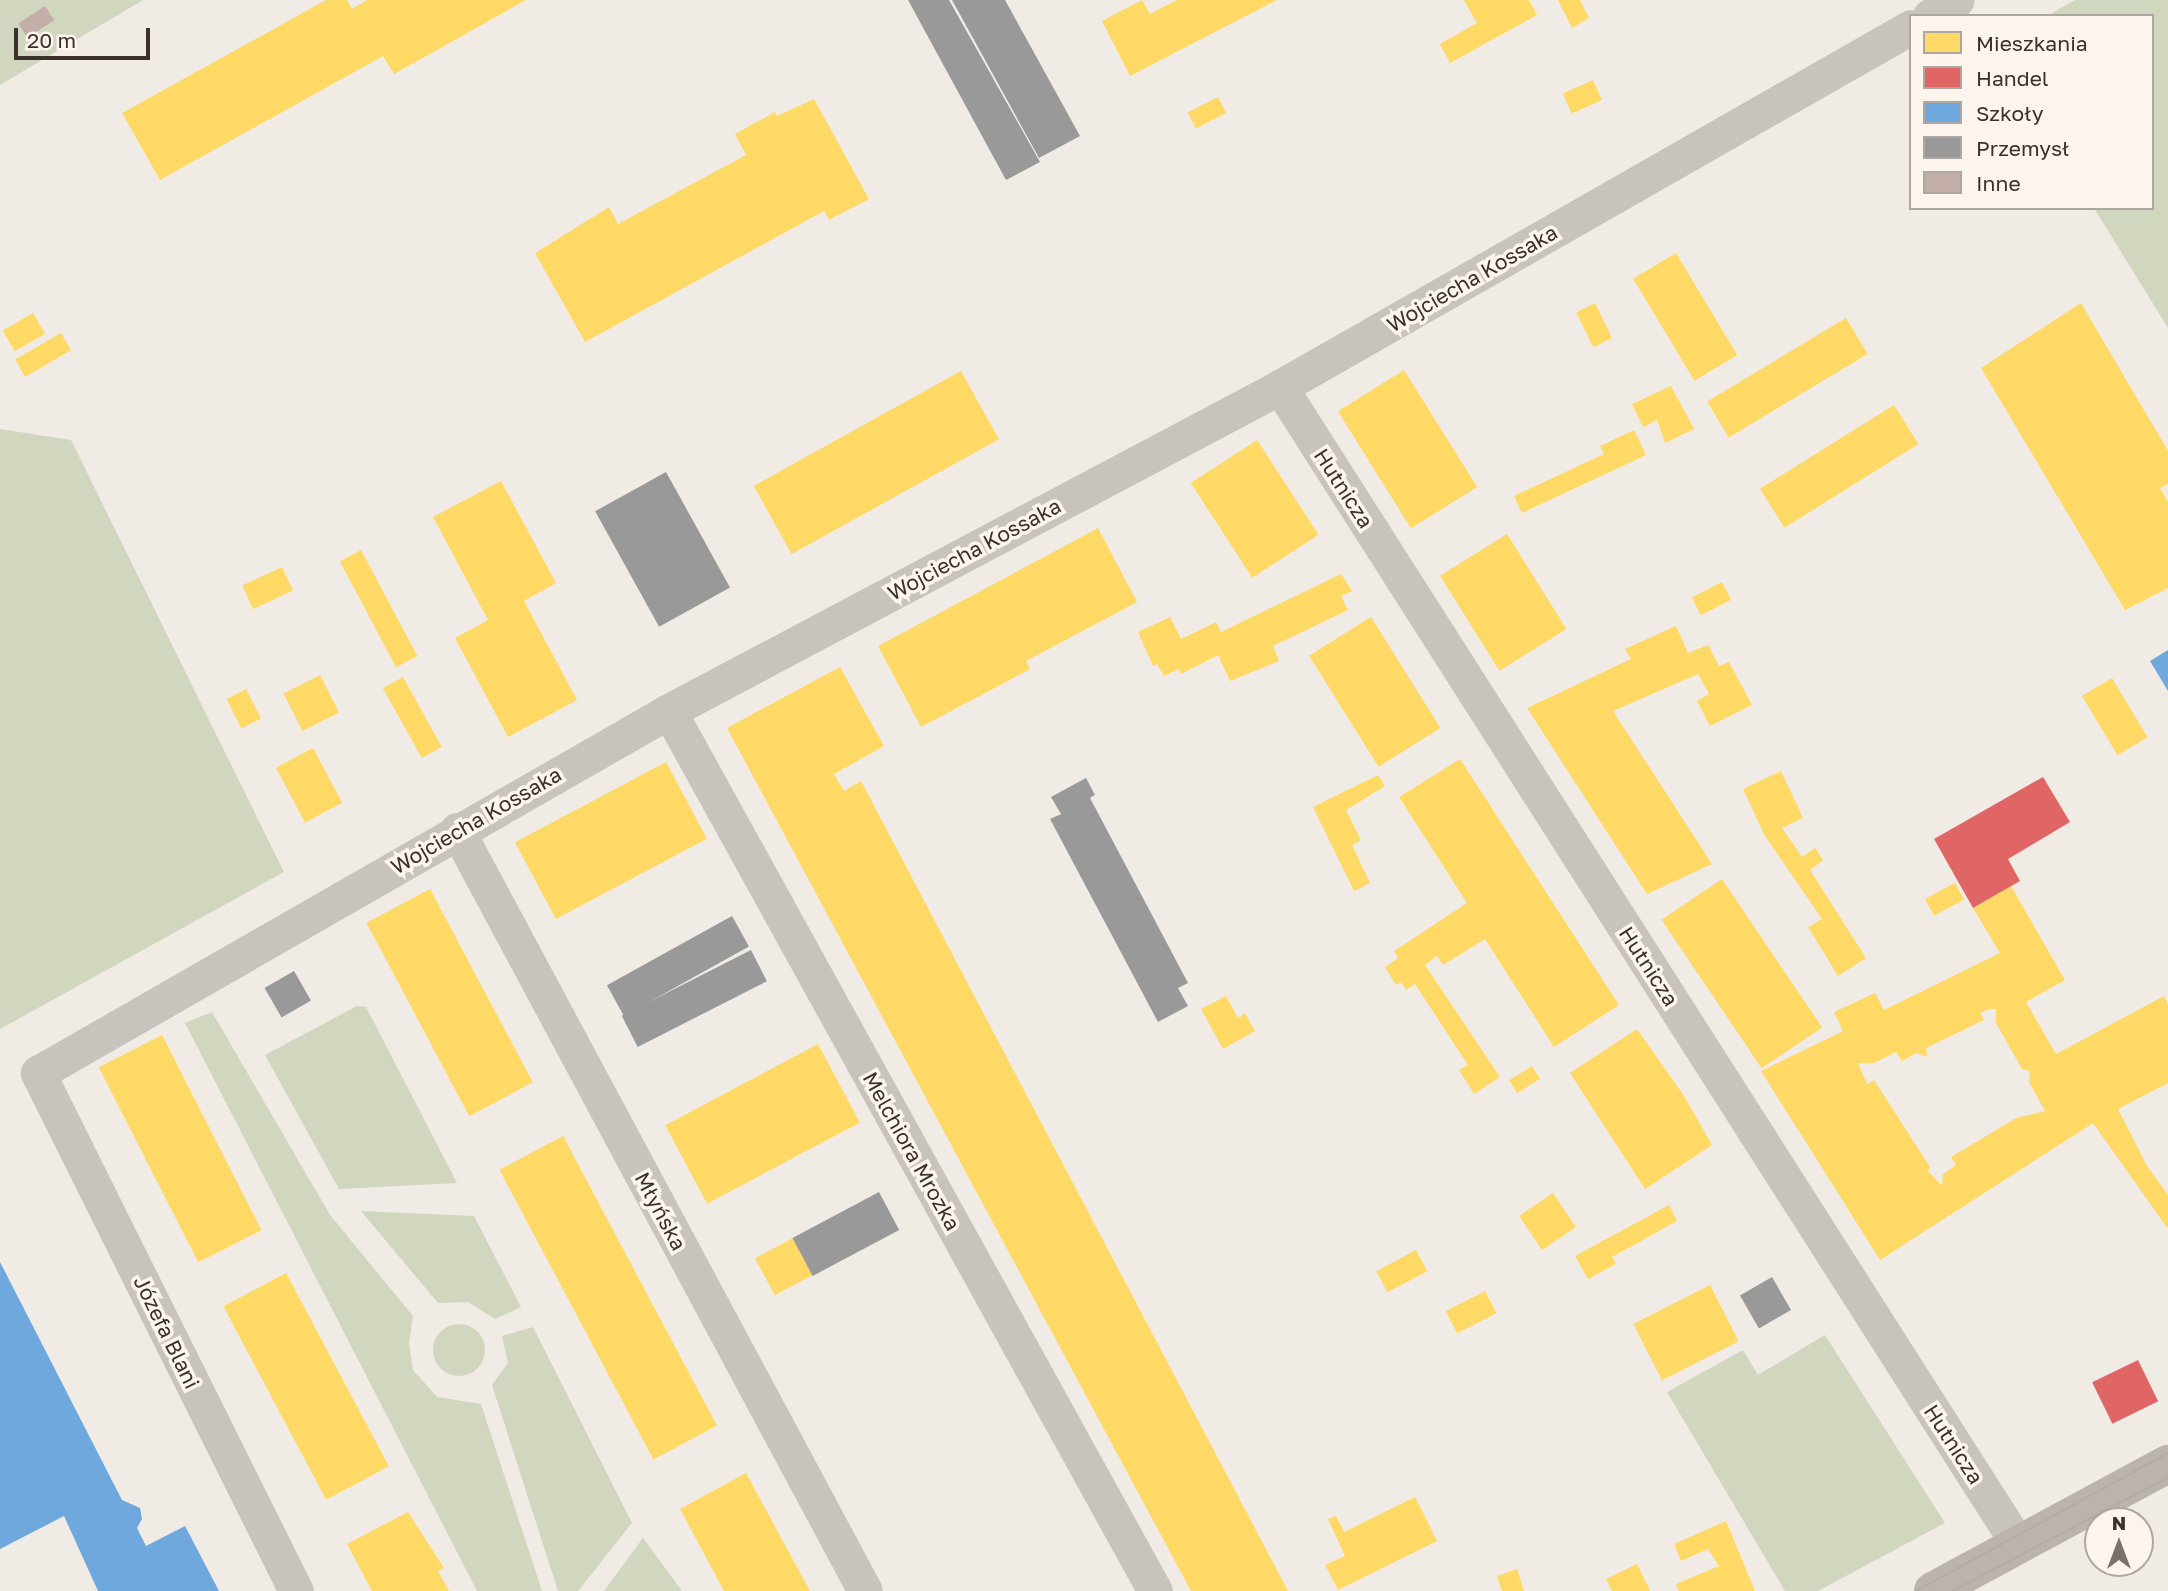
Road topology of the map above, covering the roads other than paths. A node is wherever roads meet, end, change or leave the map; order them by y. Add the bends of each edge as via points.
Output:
1 (1957, 0) edge
2 (1933, 14) edge
3 (1909, 28) edge
4 (1280, 387) junction
5 (669, 711) junction
6 (457, 830) junction
7 (38, 1073) joint
8 (2168, 1464) edge
9 (2018, 1544) junction
10 (296, 1591) edge
11 (865, 1591) edge
12 (1154, 1591) edge
13 (1933, 1591) edge

1 - 2 street
3 - 4 street, Wojciecha Kossaka
4 - 5 street, Wojciecha Kossaka
4 - 9 street, Hutnicza
5 - 6 street, Wojciecha Kossaka
5 - 12 street, Melchiora Mrozka
6 - 7 street, Wojciecha Kossaka
6 - 11 street, Młyńska
7 - 10 street, Józefa Blani
8 - 9 street
9 - 13 street

